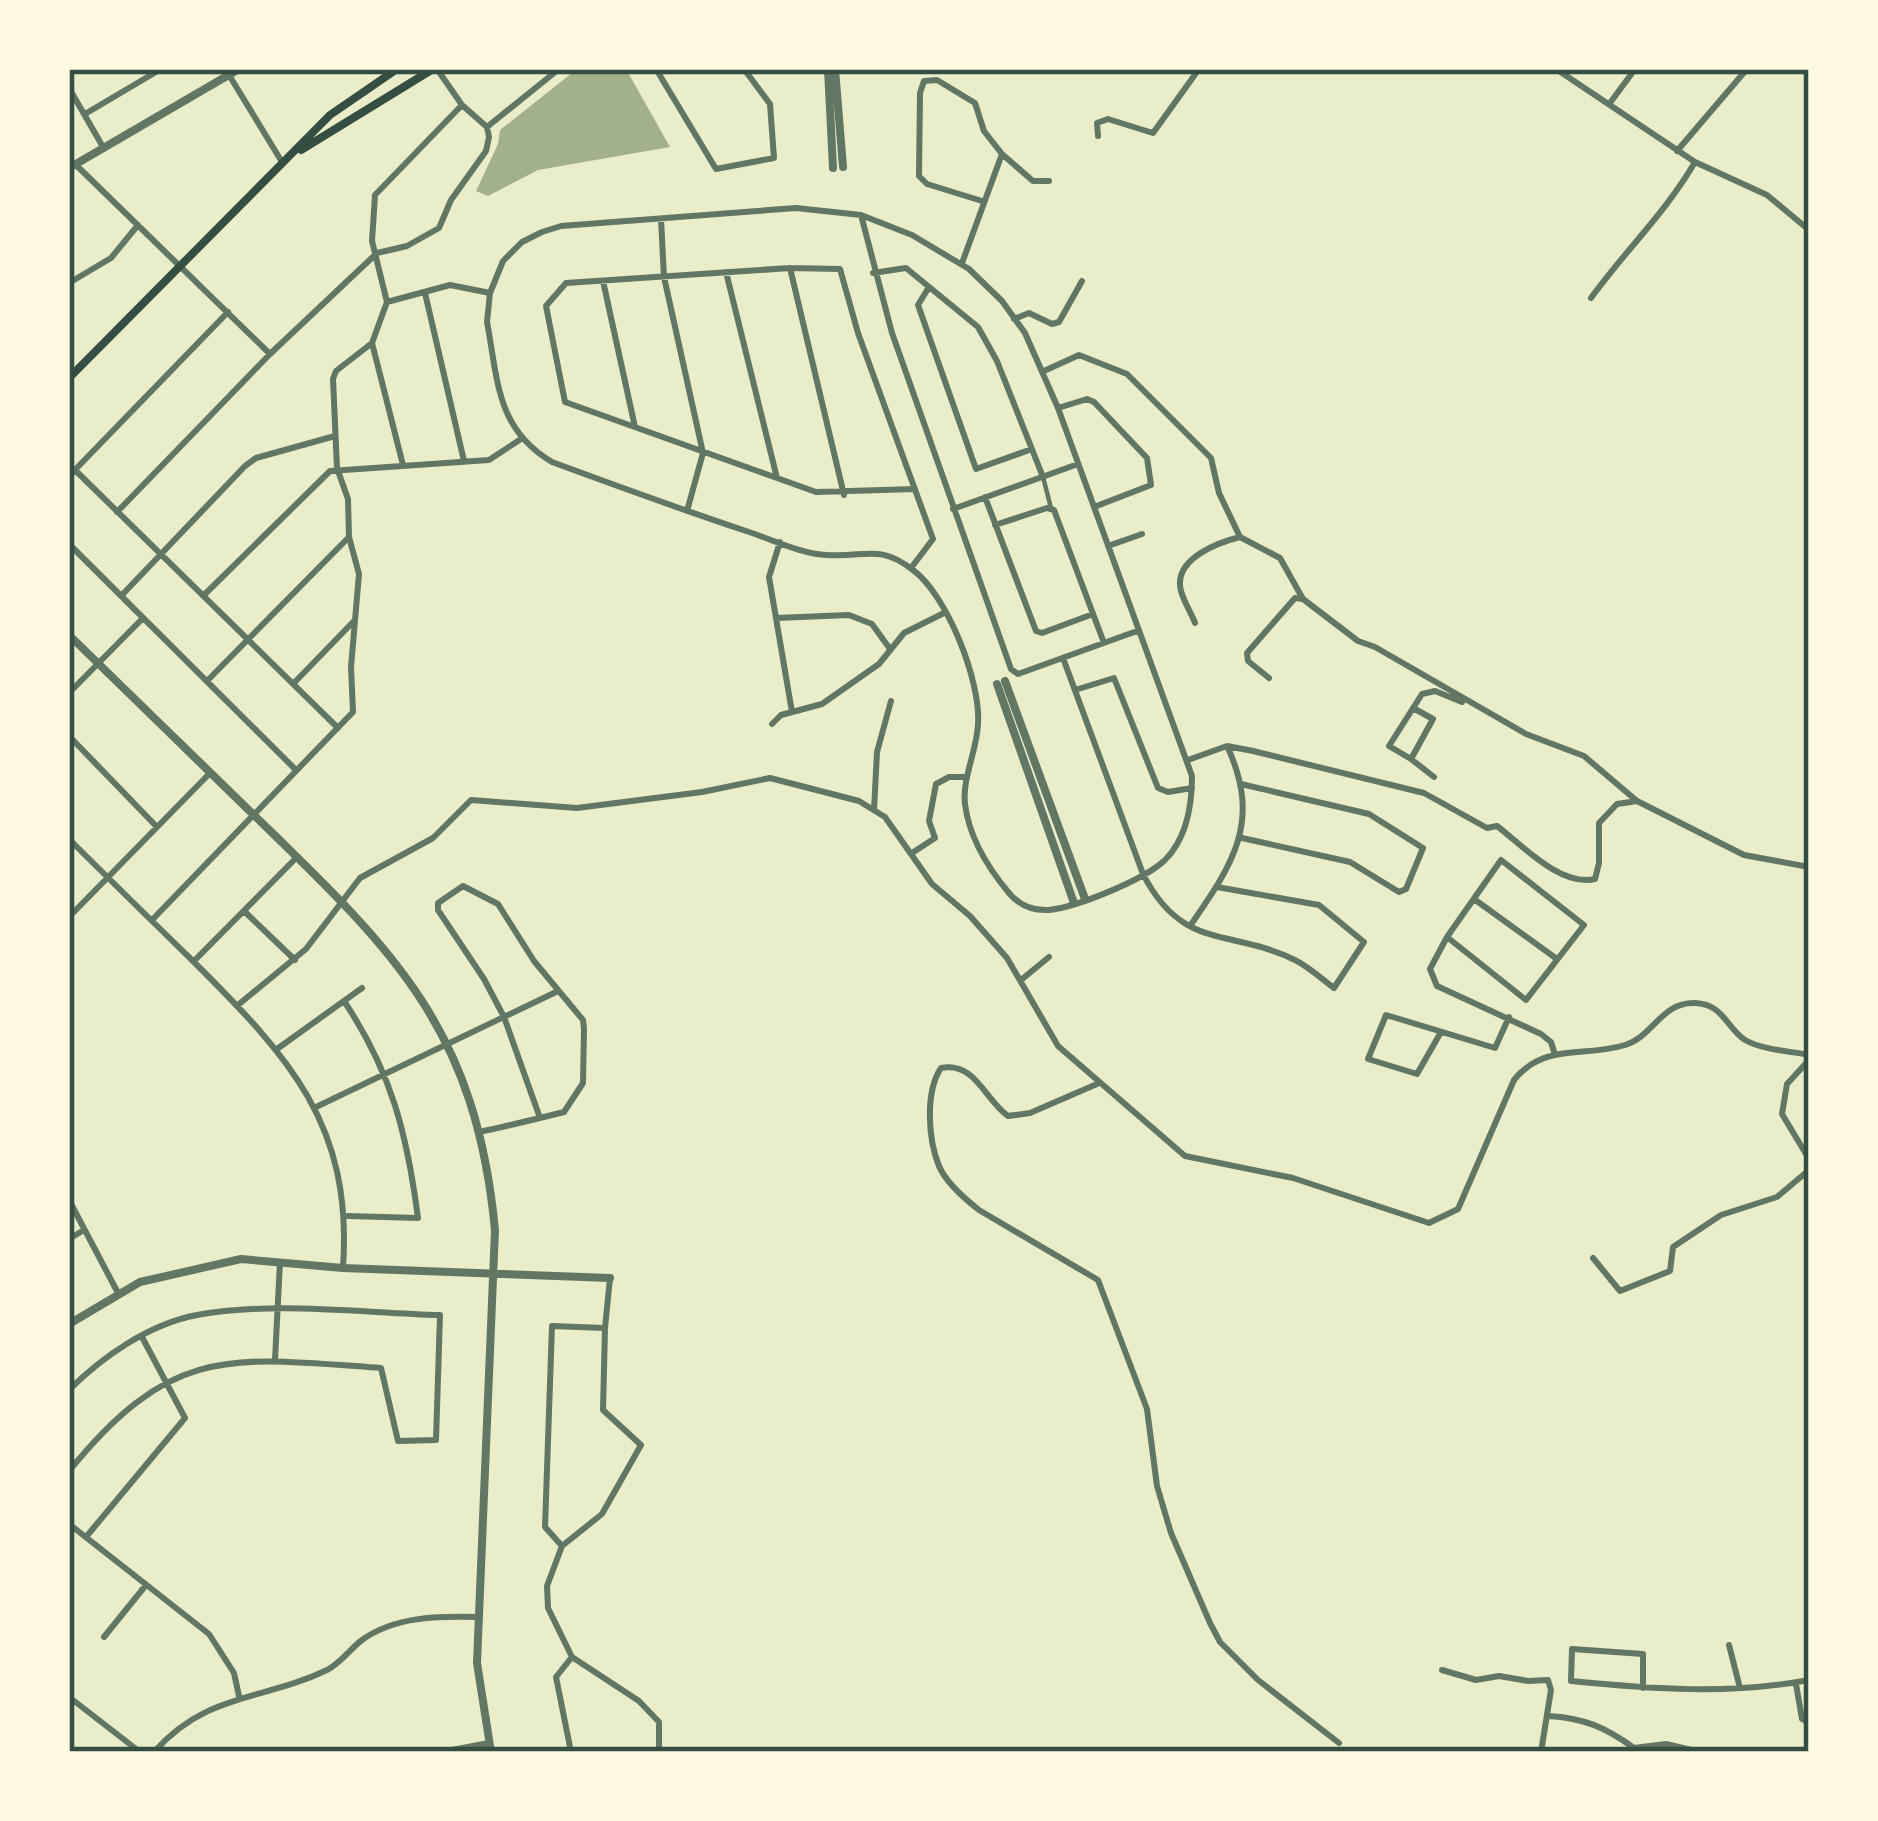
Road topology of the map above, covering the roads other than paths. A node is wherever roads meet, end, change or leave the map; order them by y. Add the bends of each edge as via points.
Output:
1 (161, 69) edge
2 (239, 69) edge
3 (397, 69) edge
4 (435, 69) edge
5 (559, 69) edge
6 (656, 69) edge
7 (744, 69) edge
8 (831, 69) edge
9 (1199, 69) edge
10 (1556, 69) edge
11 (1635, 69) edge
12 (1747, 69) edge
13 (229, 75) junction
14 (69, 88) edge
15 (1610, 104) junction
16 (462, 105) junction
17 (85, 114) junction
18 (487, 127) junction
19 (1098, 136) dead end
20 (104, 147) junction
21 (1677, 151) junction
22 (1003, 154) junction
23 (282, 162) junction
24 (1695, 162) junction
25 (72, 166) edge
26 (838, 167) dead end
27 (1049, 182) dead end
28 (982, 202) junction
29 (861, 215) junction
30 (661, 219) junction
31 (138, 225) junction
32 (1809, 230) edge
33 (377, 253) junction
34 (962, 263) junction
35 (178, 265) junction
36 (790, 268) junction
37 (726, 272) junction
38 (874, 273) junction
39 (664, 277) junction
40 (603, 281) junction
41 (1082, 281) dead end
42 (69, 283) edge
43 (930, 286) junction
44 (425, 293) junction
45 (490, 293) junction
46 (1591, 298) dead end
47 (387, 302) junction
48 (228, 312) junction
49 (1015, 319) junction
50 (372, 343) junction
51 (270, 353) junction
52 (1044, 371) junction
53 (69, 378) edge
54 (1058, 408) junction
55 (635, 427) junction
56 (335, 436) junction
57 (521, 439) junction
58 (1032, 448) junction
59 (703, 453) junction
60 (464, 461) junction
61 (1078, 464) junction
62 (404, 465) junction
63 (338, 468) junction
64 (72, 473) edge
65 (1042, 477) junction
66 (776, 478) junction
67 (915, 489) junction
68 (844, 494) junction
69 (986, 497) junction
70 (1094, 507) junction
71 (1051, 508) junction
72 (953, 509) junction
73 (687, 511) junction
74 (117, 512) junction
75 (995, 525) junction
76 (1142, 534) dead end
77 (349, 537) junction
78 (1240, 537) junction
79 (780, 542) junction
80 (69, 544) edge
81 (1108, 546) junction
82 (160, 553) junction
83 (911, 568) junction
84 (121, 596) junction
85 (203, 596) junction
86 (1303, 598) junction
87 (946, 612) junction
88 (1093, 614) junction
89 (143, 618) junction
90 (356, 618) junction
91 (776, 618) junction
92 (1196, 622) dead end
93 (1138, 631) junction
94 (69, 635) edge
95 (248, 639) junction
96 (1103, 643) junction
97 (890, 649) junction
98 (1063, 658) junction
99 (98, 664) junction
100 (1269, 678) dead end
101 (207, 681) junction
102 (1001, 682) dead end
103 (292, 683) junction
104 (1075, 690) junction
105 (69, 694) edge
106 (892, 701) dead end
107 (1465, 702) junction
108 (1413, 708) junction
109 (792, 712) junction
110 (772, 724) dead end
111 (338, 728) junction
112 (69, 736) edge
113 (1228, 746) junction
114 (1411, 759) junction
115 (1188, 760) junction
116 (296, 770) junction
117 (210, 773) junction
118 (967, 777) junction
119 (1434, 777) dead end
120 (1241, 784) junction
121 (1192, 788) junction
122 (1637, 802) junction
123 (874, 811) junction
124 (253, 814) junction
125 (157, 827) junction
126 (1242, 838) junction
127 (69, 839) edge
128 (911, 854) junction
129 (297, 857) junction
130 (1809, 867) edge
131 (1143, 874) junction
132 (108, 878) junction
133 (1217, 887) junction
134 (1474, 899) junction
135 (1079, 901) junction
136 (343, 902) junction
137 (244, 911) junction
138 (69, 917) edge
139 (152, 920) junction
140 (1190, 926) junction
141 (1447, 937) junction
142 (1048, 957) dead end
143 (1557, 959) junction
144 (295, 960) junction
145 (194, 962) junction
146 (1021, 980) junction
147 (362, 988) dead end
148 (556, 992) junction
149 (344, 1001) junction
150 (238, 1005) junction
151 (504, 1017) junction
152 (1509, 1017) junction
153 (1442, 1031) junction
154 (448, 1044) junction
155 (278, 1049) junction
156 (1555, 1055) junction
157 (1809, 1057) edge
158 (386, 1074) junction
159 (1097, 1084) junction
160 (316, 1107) junction
161 (540, 1118) junction
162 (479, 1132) junction
163 (1809, 1159) edge
164 (1809, 1170) edge
165 (69, 1200) edge
166 (347, 1216) junction
167 (84, 1230) junction
168 (69, 1240) edge
169 (1593, 1258) dead end
170 (280, 1262) junction
171 (344, 1268) junction
172 (494, 1272) junction
173 (610, 1278) joint
174 (118, 1292) junction
175 (277, 1311) junction
176 (69, 1324) edge
177 (604, 1328) junction
178 (142, 1337) junction
179 (275, 1360) junction
180 (166, 1383) junction
181 (69, 1390) edge
182 (69, 1471) edge
183 (69, 1524) edge
184 (86, 1537) junction
185 (562, 1546) junction
186 (146, 1585) junction
187 (478, 1617) junction
188 (104, 1637) dead end
189 (1729, 1645) dead end
190 (572, 1657) junction
191 (1442, 1670) dead end
192 (1809, 1680) edge
193 (1796, 1683) junction
194 (1643, 1688) junction
195 (1740, 1690) junction
196 (239, 1696) junction
197 (69, 1697) edge
198 (1548, 1716) junction
199 (1809, 1723) edge
200 (1339, 1743) dead end
201 (490, 1748) edge
202 (140, 1752) edge
203 (154, 1752) edge
204 (447, 1752) edge
205 (571, 1752) edge
206 (659, 1752) edge
207 (1541, 1752) edge
208 (1700, 1752) edge

1 - 17 street
2 - 13 street
3 - 23 main road
4 - 16 street
4 - 23 main road
5 - 18 street
6 - 7 street via 716,169 773,158 770,104
8 - 26 street
9 - 19 street via 1153,133 1108,119 1097,123
10 - 15 street
11 - 15 street
12 - 21 street
13 - 20 street
13 - 23 street
14 - 17 street
15 - 21 street
16 - 18 street
16 - 33 street via 375,195
17 - 20 street
18 - 33 street via 486,151 439,228
20 - 25 street
21 - 24 street
22 - 27 street via 1033,181
22 - 28 street
22 - 28 street via 975,103 937,80 924,81 919,176
23 - 35 main road
24 - 32 street via 1767,195
24 - 46 street
25 - 31 street
28 - 34 street
29 - 30 street via 811,208
29 - 34 street
29 - 38 street
30 - 39 street
30 - 45 street via 542,232 511,251
31 - 35 street
31 - 42 street via 111,258
33 - 47 street
33 - 51 street
34 - 49 street
35 - 48 street
35 - 53 main road
36 - 37 street
36 - 67 street via 840,269
36 - 68 street
37 - 39 street
37 - 66 street
38 - 43 street via 906,268
38 - 72 street
39 - 40 street
39 - 59 street
40 - 55 street
40 - 55 street via 566,283 546,306 557,368 565,402
41 - 49 street via 1059,322 1029,313
43 - 58 street via 978,327
43 - 58 street via 918,305 976,469
44 - 45 street via 451,285
44 - 47 street
44 - 60 street
45 - 57 street via 487,322 502,404
47 - 50 street
48 - 51 street
48 - 64 street
49 - 52 street
50 - 56 street via 336,371
50 - 62 street
51 - 74 street
52 - 54 street
52 - 78 street via 1079,356 1126,374 1211,458
54 - 61 street
54 - 70 street via 1094,402 1147,458 1151,485
55 - 59 street
56 - 63 street
56 - 82 street via 256,458
57 - 60 street via 489,460
57 - 73 street via 552,461
58 - 65 street
59 - 66 street
59 - 73 street
60 - 62 street
61 - 65 street
61 - 70 street
62 - 63 street
63 - 77 street
63 - 85 street
64 - 74 street
65 - 69 street
65 - 71 street
66 - 68 street
67 - 68 street
67 - 83 street via 933,539
69 - 72 street
69 - 75 street
70 - 81 street
71 - 75 street
71 - 88 street
72 - 98 street via 1011,669 1018,674
73 - 79 street
74 - 82 street
75 - 88 street via 1036,631
76 - 81 street
77 - 90 street via 359,574
77 - 95 street
78 - 86 street via 1280,558
78 - 92 street via 1197,555 1183,572 1179,585
79 - 83 street via 826,556 876,551
79 - 91 street via 769,577
80 - 84 street
81 - 93 street
82 - 84 street
82 - 85 street
83 - 87 street
84 - 89 street
85 - 95 street
86 - 100 street via 1247,653
86 - 107 street via 1358,641
87 - 97 street via 910,628
87 - 118 street via 979,712
88 - 96 street
89 - 99 street
89 - 101 street
90 - 103 street
90 - 111 street via 355,703
91 - 97 street via 849,615 872,624
91 - 109 street
93 - 96 street
93 - 115 street
94 - 99 street
95 - 101 street
95 - 103 street
96 - 98 street
97 - 109 street via 821,704
98 - 104 street
99 - 105 street
99 - 117 street
101 - 116 street
102 - 135 street
103 - 111 street
104 - 121 street via 1114,678 1158,788
104 - 131 street
106 - 123 street via 877,752
107 - 108 street via 1428,691
107 - 122 street via 1584,756
108 - 114 street via 1433,719
108 - 114 street via 1389,746
109 - 110 street
111 - 116 street
112 - 125 street
113 - 115 street
113 - 120 street
113 - 122 street via 1424,793 1497,826 1565,877 1589,882 1599,863 1599,823 1617,805
114 - 119 street
115 - 121 street
116 - 124 street
117 - 124 street
117 - 125 street
118 - 128 street via 936,784 929,821 935,838
118 - 135 street via 973,836 1008,892 1034,910
120 - 126 street
120 - 126 street via 1369,814 1423,848 1399,892 1350,862
121 - 131 street via 1179,839
122 - 130 street via 1744,855
123 - 128 street
123 - 136 street via 770,778 577,808 471,800 434,838 360,878
124 - 129 street
124 - 139 street
125 - 132 street
126 - 133 street
127 - 132 street
128 - 146 street
129 - 136 street
129 - 137 street
131 - 135 street
131 - 140 street via 1159,906
132 - 138 street
132 - 139 street
133 - 140 street
133 - 140 street via 1319,904 1364,942 1334,988 1298,961
134 - 141 street
134 - 143 street
134 - 143 street via 1501,860 1584,925
136 - 144 street
136 - 154 street via 408,976
137 - 144 street
137 - 145 street
139 - 145 street
141 - 143 street via 1526,1000
141 - 152 street via 1430,969 1437,986
142 - 146 street
144 - 150 street
145 - 150 street
146 - 159 street via 1058,1046
147 - 149 street
148 - 151 street
148 - 151 street via 498,904 463,886 438,910
148 - 161 street via 583,1020 583,1083 564,1112
149 - 155 street
149 - 158 street
150 - 155 street
151 - 154 street
151 - 161 street
152 - 153 street via 1495,1048
152 - 156 street via 1551,1042
153 - 153 street via 1387,1015 1368,1059 1417,1074
154 - 158 street
154 - 162 street
155 - 160 street
156 - 157 street via 1624,1045 1660,1015 1697,1003 1717,1008 1741,1037
156 - 159 street via 1528,1062 1514,1080 1458,1209 1429,1223 1293,1178 1185,1156
157 - 163 street via 1787,1084 1782,1114
158 - 160 street
158 - 166 street via 418,1218
159 - 200 street via 1008,1116 972,1076 941,1068 930,1100 938,1164 998,1224 1098,1280 1147,1408 1172,1533 1220,1642
160 - 166 street
161 - 162 street
162 - 172 street via 490,1178
164 - 169 street via 1777,1197 1721,1215 1672,1247 1670,1271 1650,1282 1619,1291
165 - 167 street
166 - 171 street
167 - 168 street
167 - 174 street
170 - 171 street
170 - 174 street via 203,1266
170 - 175 street
171 - 172 street
172 - 173 street
172 - 187 street
173 - 177 street
174 - 176 street
175 - 178 street via 194,1316
175 - 179 street
175 - 179 street via 440,1316 436,1440 398,1441 381,1368
177 - 185 street via 603,1410 641,1445 602,1514
177 - 185 street via 552,1326 545,1527
178 - 180 street
178 - 181 street
179 - 180 street via 198,1369
180 - 182 street via 101,1431
180 - 184 street via 185,1418
183 - 184 street
184 - 186 street
185 - 190 street via 548,1608
186 - 188 street
186 - 196 street via 209,1634
187 - 196 street via 412,1620 363,1640 328,1670
187 - 201 street
189 - 195 street
190 - 205 street via 556,1677
190 - 206 street via 659,1722
191 - 198 street via 1473,1680 1548,1680
192 - 193 street
193 - 195 street
193 - 199 street
194 - 194 street via 1642,1654 1572,1649 1571,1681
194 - 195 street
196 - 203 street via 203,1712
197 - 202 street
198 - 207 street
198 - 208 street via 1604,1726 1634,1748
201 - 204 street

